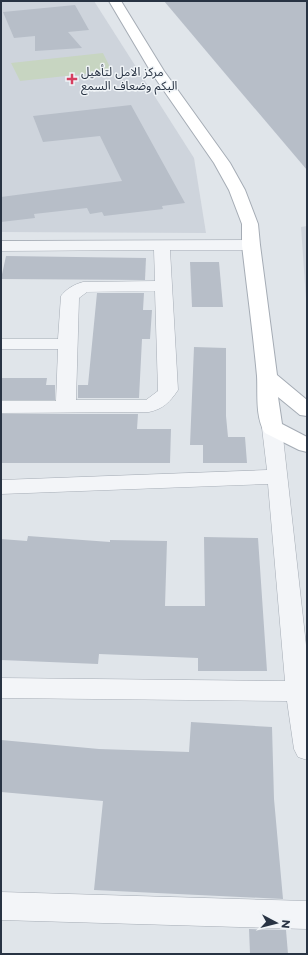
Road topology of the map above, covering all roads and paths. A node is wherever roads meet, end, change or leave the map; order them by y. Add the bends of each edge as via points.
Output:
1 (115, 1) edge
2 (162, 245) junction
3 (251, 245) junction
4 (1, 246) edge
5 (164, 286) junction
6 (1, 344) edge
7 (67, 344) junction
8 (267, 377) junction
9 (1, 407) edge
10 (66, 407) junction
11 (307, 410) edge
12 (272, 428) junction
13 (307, 445) edge
14 (278, 477) junction
15 (1, 487) edge
16 (1, 688) edge
17 (298, 691) junction
18 (307, 749) edge
19 (1, 906) edge
20 (307, 915) edge

1 - 3 street via 158,72 222,163 237,190 250,224
2 - 3 street
2 - 4 street
2 - 5 street
3 - 8 street
5 - 7 street via 92,286 75,291 70,296
5 - 10 street via 168,390 164,396 149,406
6 - 7 street
7 - 10 street
8 - 11 street
8 - 12 street
9 - 10 street
12 - 13 street
12 - 14 street
14 - 15 street
14 - 17 street
16 - 17 street
17 - 18 street
19 - 20 street

